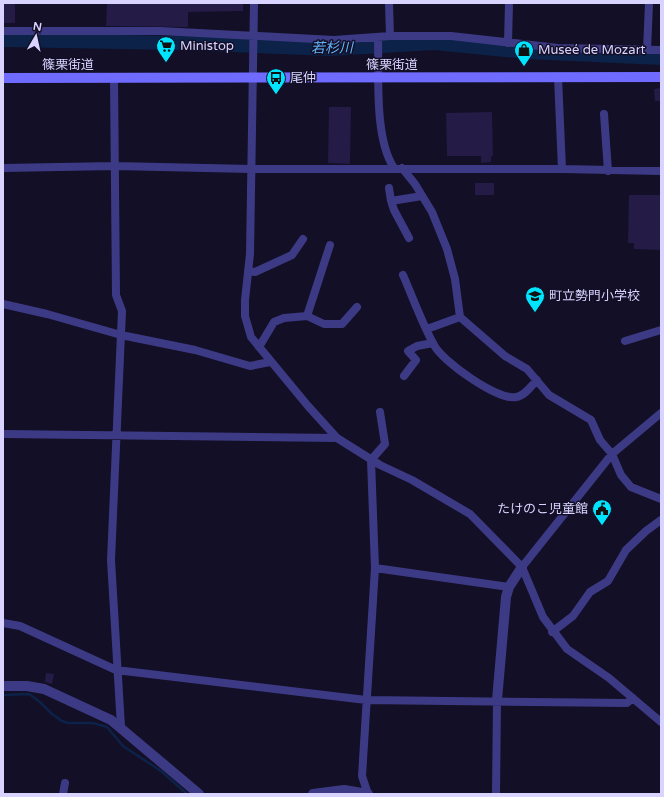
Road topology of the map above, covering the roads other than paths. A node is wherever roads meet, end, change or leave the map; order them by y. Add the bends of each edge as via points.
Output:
1 (254, 3) edge
2 (389, 3) edge
3 (509, 3) edge
4 (649, 3) edge
5 (3, 31) edge
6 (255, 36) junction
7 (390, 36) junction
8 (378, 38) junction
9 (508, 43) junction
10 (646, 50) junction
11 (661, 50) edge
12 (558, 77) junction
13 (661, 77) edge
14 (3, 78) edge
15 (114, 78) junction
16 (252, 78) junction
17 (379, 78) junction
18 (604, 114) dead end
19 (116, 166) junction
20 (3, 168) edge
21 (398, 168) junction
22 (251, 169) junction
23 (562, 169) junction
24 (608, 171) junction
25 (661, 172) edge
26 (389, 188) dead end
27 (422, 196) junction
28 (391, 201) junction
29 (409, 238) dead end
30 (303, 239) dead end
31 (330, 245) dead end
32 (248, 271) junction
33 (403, 275) dead end
34 (3, 304) edge
35 (357, 306) dead end
36 (306, 316) junction
37 (460, 317) junction
38 (427, 329) junction
39 (661, 330) edge
40 (121, 335) junction
41 (625, 341) dead end
42 (433, 343) junction
43 (259, 347) junction
44 (270, 362) junction
45 (404, 376) dead end
46 (537, 380) junction
47 (380, 412) dead end
48 (661, 413) edge
49 (3, 434) edge
50 (116, 434) junction
51 (337, 438) junction
52 (612, 454) junction
53 (372, 460) junction
54 (661, 499) edge
55 (661, 520) edge
56 (522, 566) junction
57 (375, 568) junction
58 (509, 587) junction
59 (3, 623) edge
60 (552, 632) junction
61 (116, 670) junction
62 (3, 686) edge
63 (633, 698) junction
64 (366, 700) junction
65 (497, 700) junction
66 (661, 722) edge
67 (121, 727) junction
68 (65, 783) dead end
69 (63, 794) edge
70 (199, 794) edge
71 (313, 794) edge
72 (368, 794) edge
73 (496, 794) edge

1 - 6 street
2 - 7 street
3 - 9 street
4 - 10 street
5 - 6 street via 160,30
6 - 8 street via 334,40
6 - 16 street
7 - 8 street
7 - 9 street via 451,36
8 - 17 street
9 - 10 street via 558,48
10 - 11 street
12 - 13 main road, 篠栗街道
12 - 17 main road, 篠栗街道
12 - 23 street
14 - 15 main road, 篠栗街道
15 - 16 main road, 篠栗街道
15 - 19 street
16 - 17 main road, 篠栗街道
16 - 22 street
17 - 21 street via 380,130 386,157
18 - 24 street
19 - 20 street
19 - 22 street
19 - 40 street via 116,295 122,311
21 - 22 street
21 - 23 street
21 - 27 street
22 - 32 street
23 - 24 street
24 - 25 street
26 - 28 street
27 - 28 street
27 - 37 street via 432,212 447,249 455,279
28 - 29 street
30 - 32 street via 292,255 255,272
31 - 36 street
32 - 43 street via 245,316 251,337
33 - 38 street
34 - 40 street
35 - 36 street via 342,324 324,324
36 - 43 street via 284,318 274,322
37 - 38 street
37 - 46 street via 505,356 527,369
38 - 42 street
39 - 41 street
40 - 44 street via 195,350 250,366
40 - 50 street
42 - 45 street via 417,346 408,351 416,360
42 - 46 street via 468,377 492,392 515,398 522,395
43 - 44 street
44 - 51 street
46 - 52 street via 549,395 591,420 600,440
47 - 53 street via 385,444
48 - 52 street
49 - 50 street
50 - 51 street
50 - 61 street via 111,560
51 - 53 street
52 - 54 street via 621,475 631,487
52 - 56 street
53 - 56 street via 470,514
53 - 57 street
55 - 60 street via 626,550 608,581 590,592 573,616
56 - 58 street
56 - 60 street
57 - 58 street
57 - 64 street
58 - 65 street via 503,618
59 - 61 street via 20,626
60 - 63 street via 567,649
61 - 64 street
61 - 67 street
62 - 67 street via 44,689
63 - 65 street via 627,702
63 - 66 street
64 - 65 street
64 - 72 street via 362,776
65 - 73 street
67 - 70 street
68 - 69 street
71 - 72 street via 344,790

